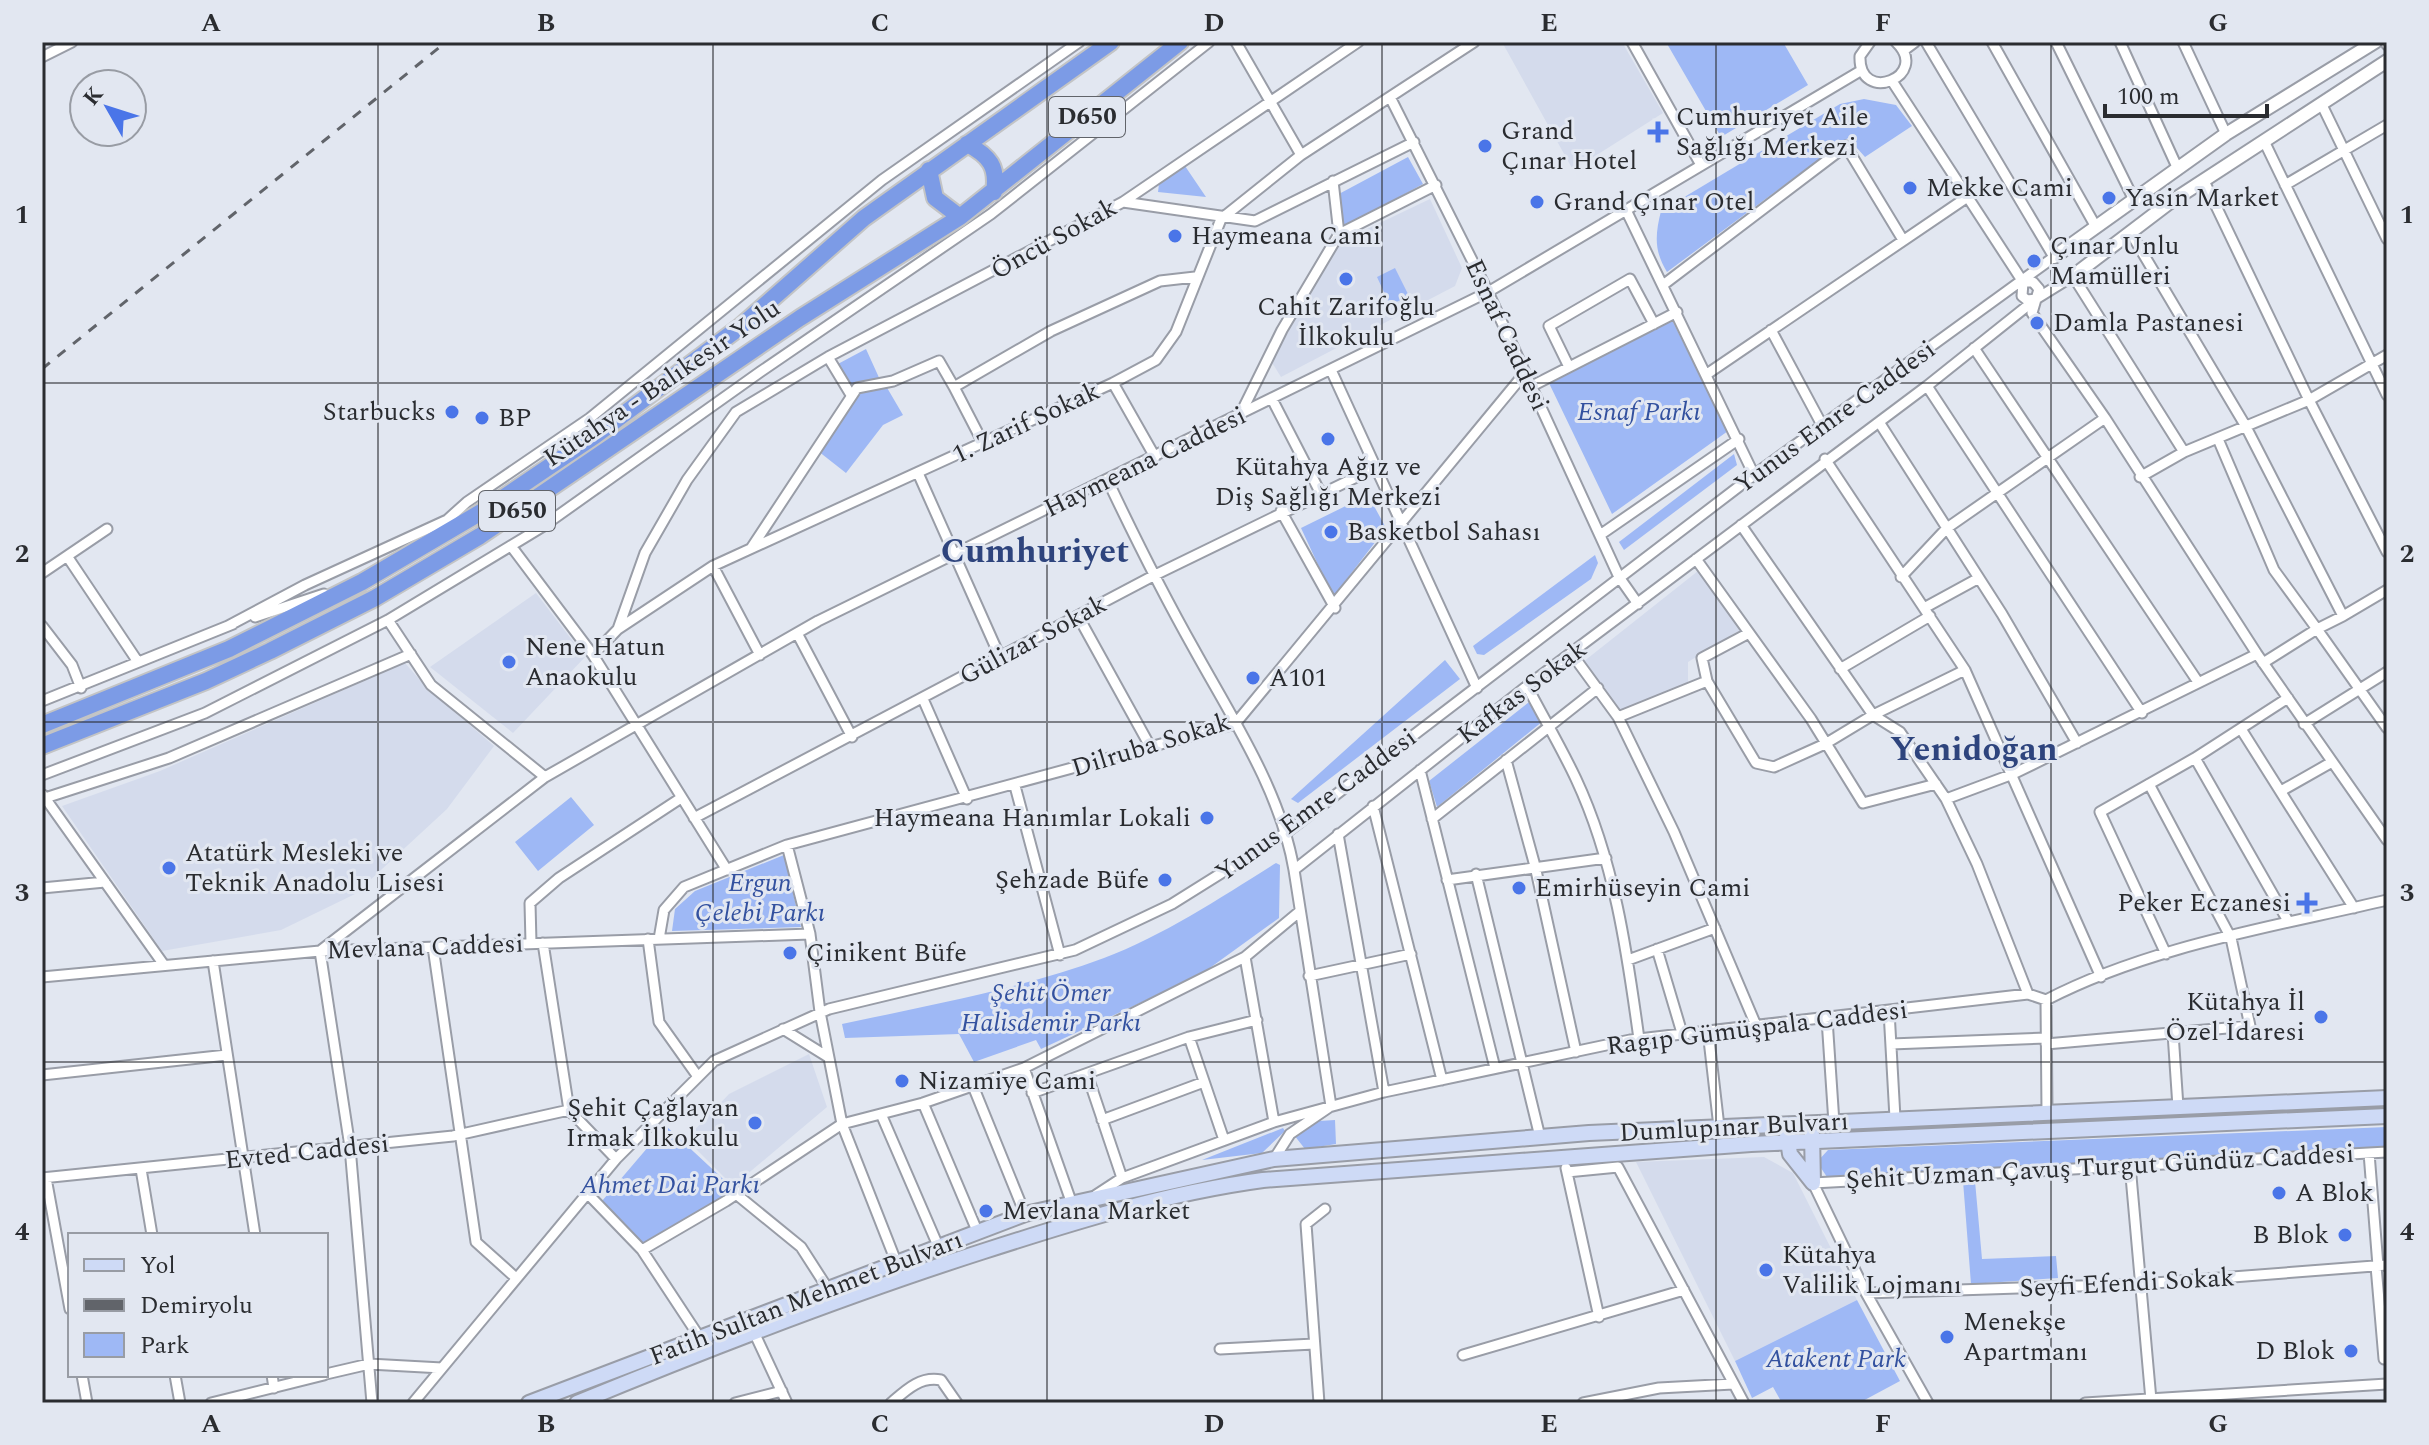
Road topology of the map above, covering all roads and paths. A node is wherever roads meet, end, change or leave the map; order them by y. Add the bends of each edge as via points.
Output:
1 (72, 42) edge
2 (1079, 42) edge
3 (1111, 42) edge
4 (1180, 42) edge
5 (1209, 42) edge
6 (1236, 42) edge
7 (1358, 42) edge
8 (1474, 42) edge
9 (1632, 42) edge
10 (1870, 42) edge
11 (1896, 42) edge
12 (1915, 42) edge
13 (1926, 42) edge
14 (1992, 42) edge
15 (2056, 42) edge
16 (2120, 42) edge
17 (2183, 42) edge
18 (2375, 42) edge
19 (1903, 51) junction
20 (42, 57) edge
21 (2387, 61) edge
22 (1862, 70) junction
23 (1892, 81) junction
24 (1390, 97) junction
25 (1271, 100) junction
26 (2321, 103) junction
27 (2387, 125) edge
28 (2226, 134) junction
29 (2264, 141) junction
30 (1414, 142) junction
31 (967, 144) junction
32 (2346, 151) junction
33 (1301, 155) junction
34 (1701, 165) junction
35 (2177, 167) junction
36 (929, 170) junction
37 (1333, 181) junction
38 (2204, 181) junction
39 (1436, 185) junction
40 (2285, 185) junction
41 (994, 192) junction
42 (1966, 198) junction
43 (2134, 200) junction
44 (1123, 202) junction
45 (1626, 210) junction
46 (960, 217) junction
47 (1221, 219) junction
48 (2096, 227) junction
49 (1339, 234) junction
50 (2132, 235) junction
51 (2387, 239) edge
52 (1903, 240) junction
53 (2054, 257) junction
54 (2073, 276) junction
55 (1195, 277) junction
56 (2023, 282) junction
57 (1663, 285) junction
58 (1488, 292) junction
59 (2036, 299) junction
60 (1677, 312) junction
61 (1654, 324) junction
62 (1771, 330) junction
63 (1974, 348) junction
64 (2387, 355) edge
65 (828, 357) junction
66 (2371, 362) junction
67 (1569, 367) junction
68 (1331, 370) junction
69 (1524, 374) junction
70 (1707, 374) junction
71 (1113, 383) junction
72 (1927, 386) junction
73 (954, 387) junction
74 (1530, 387) junction
75 (851, 395) junction
76 (2387, 395) edge
77 (1272, 399) junction
78 (2309, 400) junction
79 (1240, 415) junction
80 (2105, 418) junction
81 (1879, 422) junction
82 (1822, 425) junction
83 (2245, 425) junction
84 (1739, 439) junction
85 (2218, 439) junction
86 (983, 443) junction
87 (2184, 452) junction
88 (1155, 457) junction
89 (2045, 457) junction
90 (1825, 459) junction
91 (1375, 468) junction
92 (918, 473) junction
93 (1754, 475) junction
94 (2140, 477) junction
95 (1108, 481) junction
96 (1320, 492) junction
97 (1997, 495) junction
98 (1281, 511) junction
99 (1402, 524) junction
100 (1741, 525) junction
101 (1947, 528) junction
102 (107, 529) dead end
103 (1600, 535) junction
104 (511, 546) junction
105 (752, 547) junction
106 (2387, 552) edge
107 (954, 555) junction
108 (67, 556) junction
109 (1696, 559) junction
110 (713, 566) junction
111 (42, 573) edge
112 (1153, 576) junction
113 (1619, 577) junction
114 (1901, 577) junction
115 (1979, 578) junction
116 (362, 582) junction
117 (2387, 590) edge
118 (1638, 604) junction
119 (1335, 608) junction
120 (1927, 612) junction
121 (1078, 616) junction
122 (2343, 616) junction
123 (388, 620) junction
124 (42, 626) edge
125 (228, 626) junction
126 (618, 629) junction
127 (2317, 629) junction
128 (797, 633) junction
129 (1749, 633) junction
130 (172, 648) junction
131 (411, 654) junction
132 (1572, 654) junction
133 (593, 655) junction
134 (760, 655) junction
135 (1000, 657) junction
136 (2260, 659) junction
137 (138, 662) junction
138 (182, 669) junction
139 (1840, 669) junction
140 (1965, 670) junction
141 (2387, 672) edge
142 (1707, 681) junction
143 (2198, 682) junction
144 (1527, 686) junction
145 (2361, 687) junction
146 (81, 688) junction
147 (1477, 688) junction
148 (1598, 688) junction
149 (2288, 698) junction
150 (923, 699) junction
151 (42, 701) edge
152 (2142, 713) junction
153 (1873, 715) junction
154 (1618, 717) junction
155 (1235, 724) junction
156 (2304, 724) junction
157 (42, 725) edge
158 (636, 727) junction
159 (1548, 727) junction
160 (2387, 728) edge
161 (2241, 729) junction
162 (852, 737) junction
163 (2077, 743) junction
164 (1825, 744) junction
165 (42, 746) edge
166 (1151, 748) junction
167 (2195, 758) junction
168 (1506, 760) junction
169 (2332, 762) junction
170 (1420, 770) junction
171 (2013, 774) junction
172 (42, 775) edge
173 (545, 777) junction
174 (1936, 784) junction
175 (2149, 784) junction
176 (1015, 786) junction
177 (2281, 791) junction
178 (43, 797) edge
179 (681, 798) junction
180 (967, 799) junction
181 (1946, 799) junction
182 (1373, 806) junction
183 (694, 818) junction
184 (1432, 819) junction
185 (1287, 832) junction
186 (1338, 834) junction
187 (2387, 840) edge
188 (787, 845) junction
189 (1606, 858) junction
190 (1535, 866) junction
191 (727, 870) junction
192 (1294, 870) junction
193 (1476, 874) junction
194 (1447, 880) junction
195 (105, 882) junction
196 (42, 888) edge
197 (2387, 900) edge
198 (2354, 908) junction
199 (1299, 912) junction
200 (2288, 921) junction
201 (1715, 928) junction
202 (810, 934) junction
203 (2231, 938) junction
204 (653, 939) junction
205 (531, 943) junction
206 (543, 943) junction
207 (433, 947) junction
208 (1657, 949) junction
209 (320, 951) junction
210 (1411, 954) junction
211 (2166, 954) junction
212 (1060, 955) junction
213 (1245, 957) junction
214 (1628, 960) junction
215 (213, 961) junction
216 (164, 965) junction
217 (1361, 965) junction
218 (1309, 976) junction
219 (42, 977) edge
220 (2101, 977) junction
221 (2028, 994) junction
222 (2046, 1000) junction
223 (1889, 1011) junction
224 (820, 1012) junction
225 (1827, 1019) junction
226 (1257, 1020) junction
227 (1755, 1023) junction
228 (783, 1029) junction
229 (1708, 1031) junction
230 (1682, 1033) junction
231 (2173, 1033) junction
232 (1189, 1037) junction
233 (1639, 1039) junction
234 (2046, 1041) junction
235 (1891, 1044) junction
236 (1576, 1052) junction
237 (227, 1055) junction
238 (828, 1057) junction
239 (1522, 1064) junction
240 (1024, 1068) junction
241 (1495, 1068) junction
242 (696, 1074) junction
243 (1087, 1074) junction
244 (42, 1075) edge
245 (1442, 1080) junction
246 (1204, 1082) junction
247 (973, 1086) junction
248 (1384, 1092) junction
249 (1032, 1093) junction
250 (2387, 1098) edge
251 (923, 1103) junction
252 (1331, 1106) junction
253 (2178, 1107) junction
254 (569, 1110) junction
255 (2047, 1112) junction
256 (881, 1114) junction
257 (2387, 1116) edge
258 (1895, 1118) junction
259 (1102, 1120) junction
260 (1274, 1122) junction
261 (1811, 1123) junction
262 (1834, 1123) junction
263 (842, 1124) junction
264 (1787, 1126) junction
265 (1719, 1127) junction
266 (461, 1134) junction
267 (1540, 1137) junction
268 (1224, 1140) junction
269 (1813, 1140) junction
270 (1788, 1143) junction
271 (350, 1147) junction
272 (2387, 1152) edge
273 (2369, 1153) junction
274 (243, 1159) junction
275 (616, 1159) junction
276 (1274, 1159) junction
277 (1565, 1165) junction
278 (2130, 1165) junction
279 (141, 1169) junction
280 (44, 1178) edge
281 (1122, 1178) junction
282 (1813, 1183) junction
283 (587, 1193) junction
284 (736, 1194) junction
285 (1084, 1207) junction
286 (1325, 1209) dead end
287 (1025, 1214) junction
288 (152, 1233) edge
289 (255, 1233) edge
290 (978, 1233) junction
291 (939, 1248) junction
292 (642, 1250) junction
293 (897, 1264) junction
294 (2380, 1266) edge
295 (516, 1278) junction
296 (2142, 1284) junction
297 (828, 1289) junction
298 (1684, 1290) junction
299 (1866, 1293) junction
300 (68, 1299) edge
301 (1599, 1317) junction
302 (753, 1330) junction
303 (700, 1338) junction
304 (1314, 1344) junction
305 (1220, 1349) dead end
306 (1463, 1355) dead end
307 (2384, 1359) dead end
308 (369, 1364) junction
309 (442, 1368) junction
310 (328, 1374) edge
311 (82, 1377) edge
312 (175, 1377) edge
313 (272, 1377) edge
314 (317, 1377) edge
315 (1733, 1384) junction
316 (2387, 1384) edge
317 (274, 1388) junction
318 (782, 1391) junction
319 (2151, 1400) edge
320 (87, 1403) edge
321 (180, 1403) edge
322 (211, 1403) edge
323 (372, 1403) edge
324 (413, 1403) edge
325 (529, 1403) edge
326 (577, 1403) edge
327 (735, 1403) edge
328 (787, 1403) edge
329 (891, 1403) edge
330 (957, 1403) edge
331 (1319, 1403) edge
332 (1583, 1403) edge
333 (1744, 1403) edge
334 (1928, 1403) edge
335 (2085, 1403) edge

1 - 20 street
2 - 125 street via 882,180 590,418 447,520
3 - 31 highway, Kütahya - Balıkesir Yolu / D650
4 - 41 highway, Kütahya - Balıkesir Yolu / D650
5 - 104 street via 991,214
6 - 25 street
7 - 25 street, Öncü Sokak
8 - 24 street
9 - 34 street
10 - 22 street via 1860,56
11 - 19 street
12 - 19 street
13 - 53 street
14 - 48 street
15 - 43 street
16 - 35 street
17 - 28 street
18 - 28 street
19 - 23 street via 1905,65
21 - 26 street
22 - 23 street via 1877,83
22 - 34 street, Haymeana Caddesi
23 - 42 street
24 - 30 street, Esnaf Caddesi
24 - 33 street
25 - 33 street
25 - 44 street, Öncü Sokak
26 - 29 street
26 - 32 street
27 - 32 street
28 - 35 street
29 - 38 street
29 - 40 street
30 - 37 street
30 - 39 street, Esnaf Caddesi
31 - 36 highway, Kütahya - Balıkesir Yolu
31 - 41 highway via 994,166
32 - 40 street
32 - 51 street
33 - 47 street
34 - 45 street, Haymeana Caddesi
35 - 43 street
36 - 46 highway via 935,198
36 - 116 highway, Kütahya - Balıkesir Yolu / D650 via 864,218 740,327 596,435 488,508
37 - 47 street via 1255,221
37 - 49 street
38 - 50 street
38 - 78 street
39 - 49 street
39 - 58 street, Esnaf Caddesi
40 - 66 street
41 - 46 highway, Kütahya - Balıkesir Yolu
42 - 52 street
42 - 56 street
43 - 48 street
44 - 47 street
44 - 65 street, Öncü Sokak
45 - 57 street
45 - 58 street, Haymeana Caddesi
46 - 165 highway, Kütahya - Balıkesir Yolu / D650 via 800,318 480,536 375,598 206,681
47 - 55 street, 1. Zarif Sokak
48 - 53 street
49 - 79 street
50 - 54 street
50 - 83 street
52 - 57 street via 1846,146
52 - 62 street
53 - 56 street, Yunus Emre Caddesi
54 - 59 street, Kafkas Sokak
54 - 87 street
55 - 71 street, 1. Zarif Sokak via 1176,332 1156,360
55 - 73 street via 1160,281 1051,331
56 - 59 street via 2037,285
56 - 82 street, Yunus Emre Caddesi
57 - 60 street
58 - 68 street, Haymeana Caddesi
58 - 69 street, Esnaf Caddesi
59 - 63 street, Kafkas Sokak
59 - 80 street via 2032,313
60 - 61 street
60 - 70 street
61 - 67 street
61 - 67 street via 1630,279 1549,326
62 - 70 street
62 - 82 street
63 - 72 street, Kafkas Sokak
63 - 89 street
64 - 66 street
65 - 75 street
65 - 126 street, Öncü Sokak via 736,412 687,480 645,553
66 - 76 street
66 - 78 street
67 - 74 street
68 - 77 street, Haymeana Caddesi
68 - 91 street
69 - 74 street, Esnaf Caddesi
69 - 99 street, Dilruba Sokak
70 - 84 street
71 - 86 street, 1. Zarif Sokak
71 - 88 street
72 - 81 street, Kafkas Sokak
72 - 97 street
73 - 75 street via 939,361 893,381 857,388
73 - 86 street
74 - 103 street, Esnaf Caddesi
75 - 105 street
77 - 79 street, Haymeana Caddesi
77 - 96 street
78 - 83 street
78 - 106 street
79 - 88 street, Haymeana Caddesi
80 - 89 street
80 - 94 street
81 - 90 street, Kafkas Sokak
81 - 101 street
82 - 93 street, Yunus Emre Caddesi
83 - 85 street
83 - 122 street
84 - 93 street
84 - 103 street
85 - 87 street
85 - 127 street via 2274,570
86 - 92 street, 1. Zarif Sokak
87 - 94 street
88 - 95 street, Haymeana Caddesi
89 - 97 street
89 - 143 street
90 - 100 street, Kafkas Sokak
90 - 114 street
91 - 96 street, Gülizar Sokak
91 - 99 street
92 - 105 street, 1. Zarif Sokak
92 - 107 street
93 - 113 street, Yunus Emre Caddesi
94 - 136 street
95 - 107 street, Haymeana Caddesi
95 - 112 street
96 - 98 street, Gülizar Sokak
97 - 101 street
97 - 152 street
98 - 112 street, Gülizar Sokak
98 - 119 street
99 - 119 street, Dilruba Sokak
99 - 147 street
100 - 109 street, Kafkas Sokak
100 - 139 street
101 - 114 street
101 - 115 street
102 - 108 street
103 - 113 street, Esnaf Caddesi
104 - 123 street
104 - 133 street
105 - 110 street, 1. Zarif Sokak
107 - 128 street, Haymeana Caddesi
107 - 135 street
108 - 111 street
108 - 137 street
109 - 118 street, Kafkas Sokak
109 - 129 street
110 - 126 street, 1. Zarif Sokak
110 - 134 street
112 - 121 street, Gülizar Sokak
112 - 155 street
113 - 118 street, Esnaf Caddesi
113 - 147 street, Yunus Emre Caddesi
114 - 120 street
115 - 120 street
115 - 163 street
116 - 125 street
116 - 138 highway, Kütahya - Balıkesir Yolu / D650
117 - 122 street
118 - 132 street, Kafkas Sokak
119 - 155 street, Dilruba Sokak
120 - 139 street
120 - 140 street
121 - 135 street, Gülizar Sokak
121 - 166 street
122 - 127 street
123 - 131 street
123 - 172 street via 205,713
124 - 146 street via 72,665
125 - 130 street
126 - 133 street
127 - 136 street
127 - 145 street
128 - 134 street, Haymeana Caddesi
128 - 162 street
129 - 142 street via 1702,658
129 - 164 street
130 - 137 street
130 - 138 street
131 - 173 street via 431,685
131 - 178 street via 169,758
132 - 144 street, Kafkas Sokak
132 - 148 street
133 - 158 street
134 - 158 street, Haymeana Caddesi
135 - 150 street, Gülizar Sokak
136 - 143 street
136 - 149 street
137 - 146 street
138 - 157 highway, Kütahya - Balıkesir Yolu / D650
139 - 153 street
140 - 153 street
140 - 171 street
141 - 145 street
142 - 154 street
142 - 164 street via 1756,763 1774,767
143 - 152 street
144 - 159 street
144 - 170 street, Kafkas Sokak
145 - 156 street
145 - 160 street
146 - 151 street
147 - 185 street, Yunus Emre Caddesi
148 - 154 street
148 - 159 street
149 - 156 street
149 - 161 street
150 - 162 street, Gülizar Sokak
150 - 180 street
152 - 163 street
153 - 164 street
153 - 174 street via 1900,732
154 - 201 street
155 - 166 street, Dilruba Sokak
155 - 185 street
156 - 169 street
158 - 173 street, Haymeana Caddesi
158 - 179 street
159 - 168 street
159 - 189 street via 1576,779
161 - 167 street
161 - 177 street
162 - 183 street, Gülizar Sokak
163 - 171 street
164 - 174 street via 1863,803
166 - 176 street, Dilruba Sokak
167 - 175 street
167 - 200 street
168 - 184 street
168 - 190 street
169 - 177 street
169 - 187 street
170 - 182 street, Kafkas Sokak
170 - 184 street
171 - 181 street
171 - 220 street
173 - 209 street, Haymeana Caddesi
174 - 181 street
175 - 203 street
175 - 211 street via 2100,812
176 - 180 street, Dilruba Sokak
176 - 212 street
177 - 198 street
178 - 195 street
179 - 183 street
179 - 205 street via 530,903
180 - 188 street, Dilruba Sokak
181 - 221 street
182 - 186 street, Kafkas Sokak
182 - 210 street
183 - 191 street
184 - 194 street
185 - 192 street
185 - 212 street, Yunus Emre Caddesi via 1172,904
186 - 192 street, Kafkas Sokak
186 - 217 street
188 - 191 street, Dilruba Sokak
188 - 202 street
189 - 190 street
189 - 214 street
190 - 193 street
190 - 236 street
191 - 204 street, Dilruba Sokak via 684,887 671,898
192 - 199 street
193 - 194 street
193 - 239 street
194 - 241 street
195 - 196 street
195 - 216 street
197 - 198 street
198 - 200 street
199 - 213 street
199 - 218 street
200 - 203 street
201 - 208 street
201 - 227 street
202 - 204 street, Mevlana Caddesi
202 - 224 street
203 - 211 street
203 - 231 street via 2250,1026
204 - 206 street, Mevlana Caddesi
204 - 242 street via 659,1022
205 - 206 street, Mevlana Caddesi
205 - 207 street, Mevlana Caddesi
206 - 254 street
207 - 209 street, Mevlana Caddesi
207 - 266 street
208 - 214 street
208 - 230 street
209 - 215 street, Mevlana Caddesi
209 - 271 street
210 - 217 street
210 - 245 street
211 - 220 street
212 - 224 street, Yunus Emre Caddesi
213 - 226 street
213 - 240 street
214 - 233 street
215 - 216 street, Mevlana Caddesi
215 - 237 street
216 - 219 street, Mevlana Caddesi
217 - 218 street
217 - 248 street
218 - 252 street
220 - 222 street
221 - 222 street, Ragıp Gümüşpala Caddesi
221 - 223 street, Ragıp Gümüşpala Caddesi
222 - 234 street
223 - 225 street, Ragıp Gümüşpala Caddesi
223 - 235 street
224 - 228 street, Yunus Emre Caddesi
224 - 238 street
225 - 227 street, Ragıp Gümüşpala Caddesi
225 - 262 street
226 - 232 street
226 - 260 street
227 - 229 street, Ragıp Gümüşpala Caddesi
228 - 238 street
228 - 242 street, Yunus Emre Caddesi
229 - 230 street, Ragıp Gümüşpala Caddesi
229 - 265 street
230 - 233 street, Ragıp Gümüşpala Caddesi
231 - 234 street
231 - 253 street
232 - 243 street
232 - 246 street
233 - 236 street, Ragıp Gümüşpala Caddesi
234 - 235 street
234 - 255 street
235 - 258 street
236 - 239 street, Ragıp Gümüşpala Caddesi
237 - 244 street
237 - 274 street
238 - 263 street
239 - 241 street, Ragıp Gümüşpala Caddesi
239 - 267 street
240 - 247 street
240 - 249 street
241 - 245 street, Ragıp Gümüşpala Caddesi
242 - 275 street, Yunus Emre Caddesi
243 - 249 street
243 - 259 street
245 - 248 street, Ragıp Gümüşpala Caddesi
246 - 259 street
246 - 268 street
247 - 251 street
247 - 287 street
248 - 252 street, Ragıp Gümüşpala Caddesi
249 - 285 street
250 - 253 main road, Dumlupınar Bulvarı
251 - 256 street
251 - 290 street
252 - 260 street, Ragıp Gümüşpala Caddesi
252 - 276 street via 1290,1134
253 - 255 main road, Dumlupınar Bulvarı
254 - 266 street, Evted Caddesi
254 - 275 street
255 - 258 main road, Dumlupınar Bulvarı
256 - 263 street
256 - 291 street
257 - 269 main road, Dumlupınar Bulvarı
258 - 262 main road, Dumlupınar Bulvarı
259 - 281 street
260 - 268 street, Ragıp Gümüşpala Caddesi
261 - 262 main road, Dumlupınar Bulvarı
261 - 264 main road, Dumlupınar Bulvarı
261 - 269 main road
263 - 284 street
263 - 293 street
264 - 265 main road, Dumlupınar Bulvarı
264 - 270 main road
265 - 267 main road, Dumlupınar Bulvarı
266 - 271 street, Evted Caddesi
266 - 295 street via 476,1242
267 - 276 main road, Dumlupınar Bulvarı
268 - 281 street, Ragıp Gümüşpala Caddesi
269 - 270 main road, Dumlupınar Bulvarı
269 - 282 main road
270 - 277 main road, Dumlupınar Bulvarı
270 - 282 main road via 1790,1154
271 - 274 street, Evted Caddesi
271 - 308 street
272 - 273 street, Şehit Uzman Çavuş Turgut Gündüz Caddesi
273 - 278 street, Şehit Uzman Çavuş Turgut Gündüz Caddesi
273 - 294 street
274 - 279 street, Evted Caddesi
274 - 289 street
275 - 283 street, Yunus Emre Caddesi
276 - 285 main road, Dumlupınar Bulvarı via 1171,1180
277 - 285 main road, Dumlupınar Bulvarı via 1263,1180
277 - 298 street via 1618,1167
277 - 301 street
278 - 282 street, Şehit Uzman Çavuş Turgut Gündüz Caddesi
278 - 296 street
279 - 280 street, Evted Caddesi
279 - 288 street
280 - 300 street
281 - 285 street, Ragıp Gümüşpala Caddesi
282 - 299 street
283 - 292 street
283 - 295 street, Yunus Emre Caddesi
284 - 292 street
284 - 297 street via 801,1247
285 - 287 main road, Fatih Sultan Mehmet Bulvarı
285 - 302 main road, Fatih Sultan Mehmet Bulvarı
286 - 304 street via 1306,1224
287 - 290 main road, Fatih Sultan Mehmet Bulvarı
290 - 291 main road, Fatih Sultan Mehmet Bulvarı
291 - 293 main road, Fatih Sultan Mehmet Bulvarı
292 - 303 street
293 - 297 main road, Fatih Sultan Mehmet Bulvarı
294 - 296 street, Seyfi Efendi Sokak
294 - 307 street
295 - 309 street, Yunus Emre Caddesi
296 - 299 street, Seyfi Efendi Sokak
296 - 319 street
297 - 303 main road, Fatih Sultan Mehmet Bulvarı
298 - 301 street
298 - 315 street
299 - 334 street
301 - 306 street
302 - 318 street
302 - 326 main road, Fatih Sultan Mehmet Bulvarı
303 - 325 main road, Fatih Sultan Mehmet Bulvarı
304 - 305 street
304 - 331 street
308 - 309 street
308 - 310 street
308 - 323 street
309 - 324 street, Yunus Emre Caddesi
311 - 320 street
312 - 321 street
313 - 317 street
314 - 317 street
315 - 332 street via 1659,1388
315 - 333 street
316 - 319 street
317 - 322 street
318 - 327 street
318 - 328 street
319 - 335 street
329 - 330 street via 929,1378 941,1380

